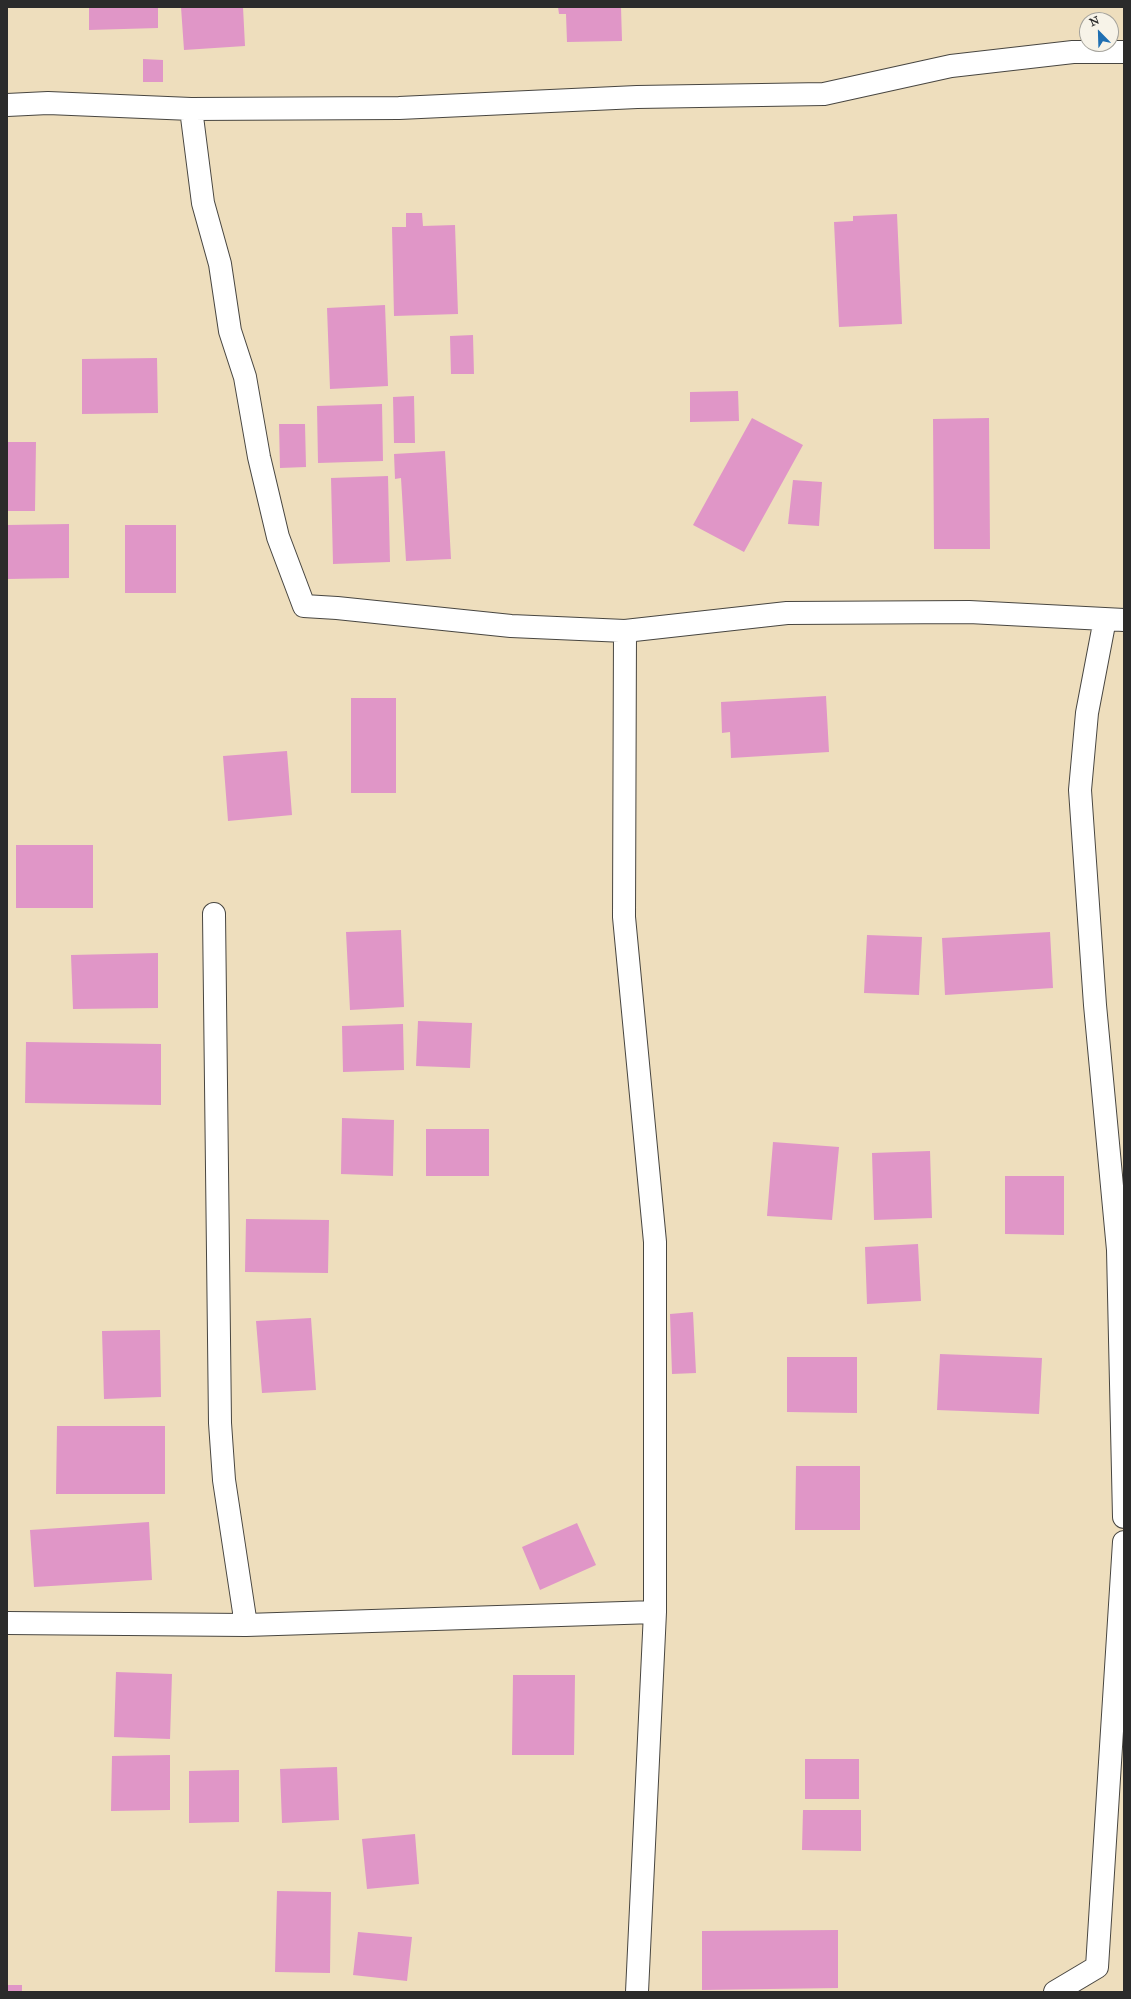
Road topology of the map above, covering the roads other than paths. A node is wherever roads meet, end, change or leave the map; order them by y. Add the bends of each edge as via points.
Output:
1 (1124, 52) edge
2 (7, 105) edge
3 (191, 109) junction
4 (1115, 619) edge
5 (625, 631) junction
6 (214, 914) dead end
7 (1124, 1517) edge
8 (1124, 1542) edge
9 (655, 1612) junction
10 (7, 1623) edge
11 (246, 1625) junction
12 (637, 1992) edge
13 (1055, 1992) edge

1 - 3 street via 1073,52 951,66 824,94 637,97 399,108
2 - 3 street via 48,103
3 - 5 street via 203,203 220,264 230,331 245,377 259,457 278,537 304,606 511,626
4 - 5 street via 969,612 787,613
4 - 7 street via 1087,713 1080,790 1118,1250
5 - 9 street via 624,917 655,1242
6 - 11 street via 220,1422 224,1480
8 - 13 street via 1097,1967
9 - 11 street
9 - 12 street
10 - 11 street

